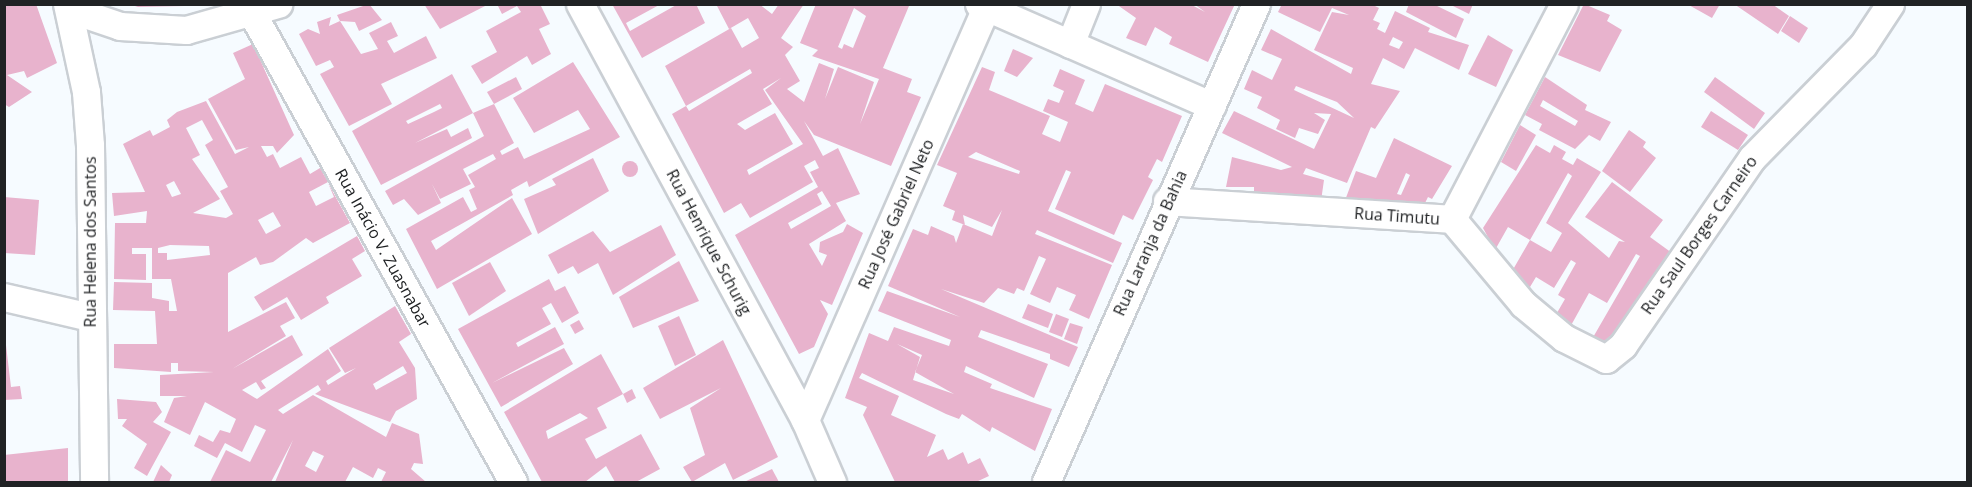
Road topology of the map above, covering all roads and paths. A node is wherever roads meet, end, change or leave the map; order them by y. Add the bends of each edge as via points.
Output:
1 (278, 4) edge
2 (580, 4) edge
3 (1086, 4) edge
4 (1256, 4) edge
5 (1564, 4) edge
6 (1890, 4) edge
7 (983, 6) edge
8 (69, 7) edge
9 (252, 13) junction
10 (1070, 44) junction
11 (1212, 106) junction
12 (1167, 201) junction
13 (1452, 219) junction
14 (4, 297) edge
15 (90, 317) junction
16 (1606, 359) joint
17 (805, 420) junction
18 (94, 483) edge
19 (513, 483) edge
20 (832, 483) edge
21 (1046, 483) edge

1 - 9 street
2 - 17 street, Rua Henrique Schurig
3 - 10 street
4 - 11 street, Rua Laranja da Bahia
5 - 13 street
6 - 16 street, Rua Saul Borges Carneiro via 1863,45 1752,158 1623,345
7 - 10 street
7 - 17 street, Rua José Gabriel Neto
8 - 9 street via 150,31 186,30
8 - 15 street, Rua Helena dos Santos via 88,113
9 - 19 street, Rua Inácio V. Zuasnabar
10 - 11 street
11 - 12 street, Rua Laranja da Bahia
12 - 13 street, Rua Timutu
12 - 21 street, Rua Laranja da Bahia
13 - 16 street, Rua Timutu via 1523,304 1564,338
14 - 15 street
15 - 18 street, Rua Helena dos Santos
17 - 20 street, Rua Henrique Schurig

